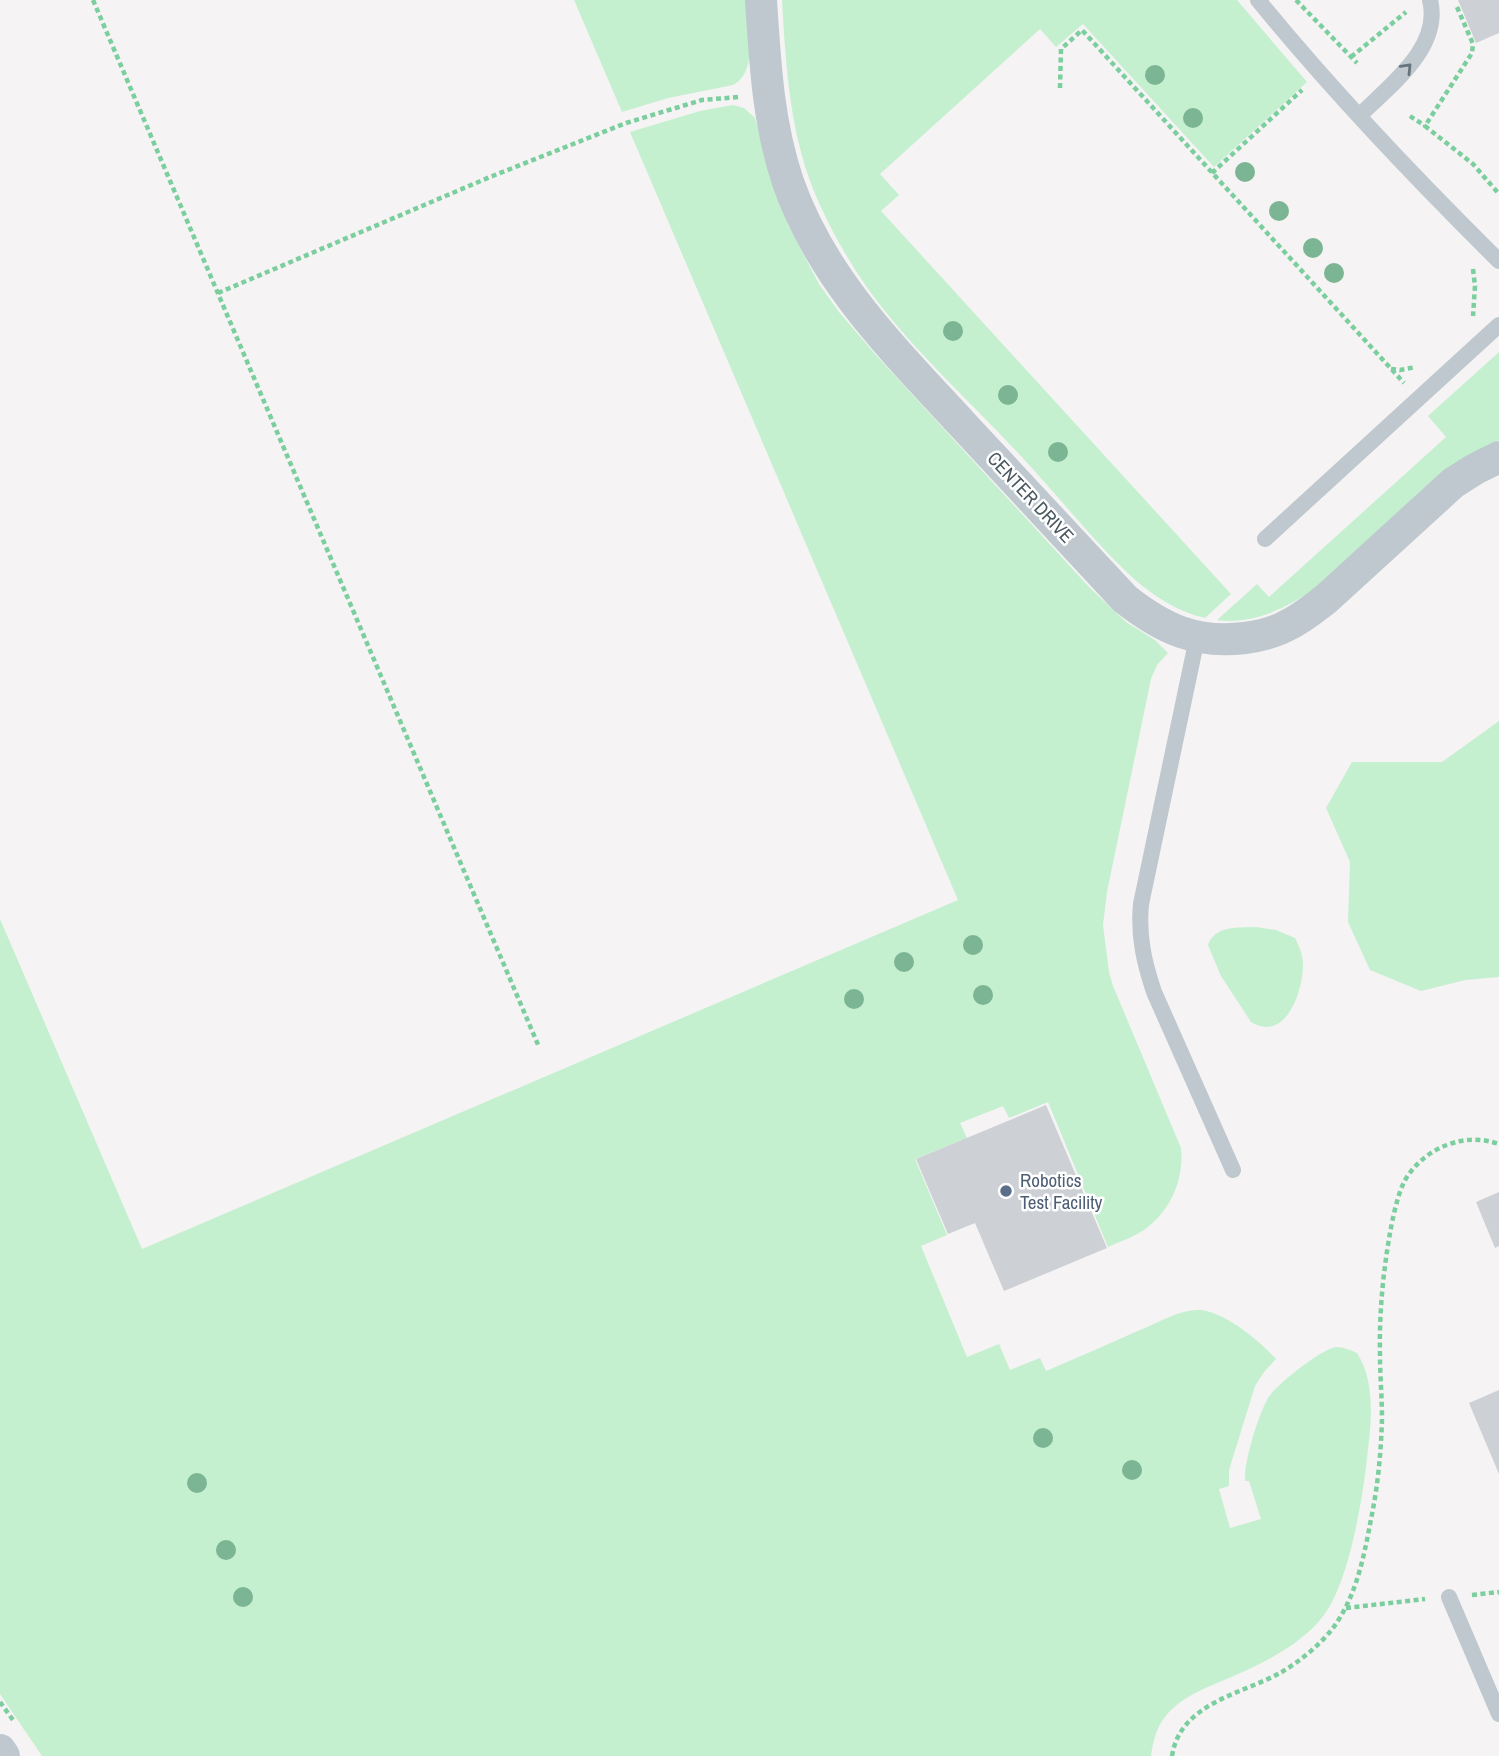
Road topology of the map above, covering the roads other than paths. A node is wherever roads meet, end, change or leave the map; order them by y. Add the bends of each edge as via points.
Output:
1 (761, 0) edge
2 (1258, 0) edge
3 (1430, 0) edge
4 (1359, 116) junction
5 (1499, 261) edge
6 (1499, 325) edge
7 (1499, 457) edge
8 (1265, 539) dead end
9 (1197, 638) junction
10 (1233, 1170) dead end
11 (1449, 1597) dead end
12 (1499, 1714) edge
13 (0, 1750) edge
14 (4, 1756) edge

1 - 9 street, CENTER DRIVE via 768,94 779,154 801,214 835,276 879,334 1125,599 1168,628
2 - 4 lane
4 -> 3 lane via 1414,61 1431,27
4 - 5 lane
6 - 8 lane
7 - 9 street, CENTER DRIVE via 1453,483 1305,616 1262,635
9 - 10 lane via 1139,923 1143,958 1154,992
11 - 12 lane
13 - 14 street

